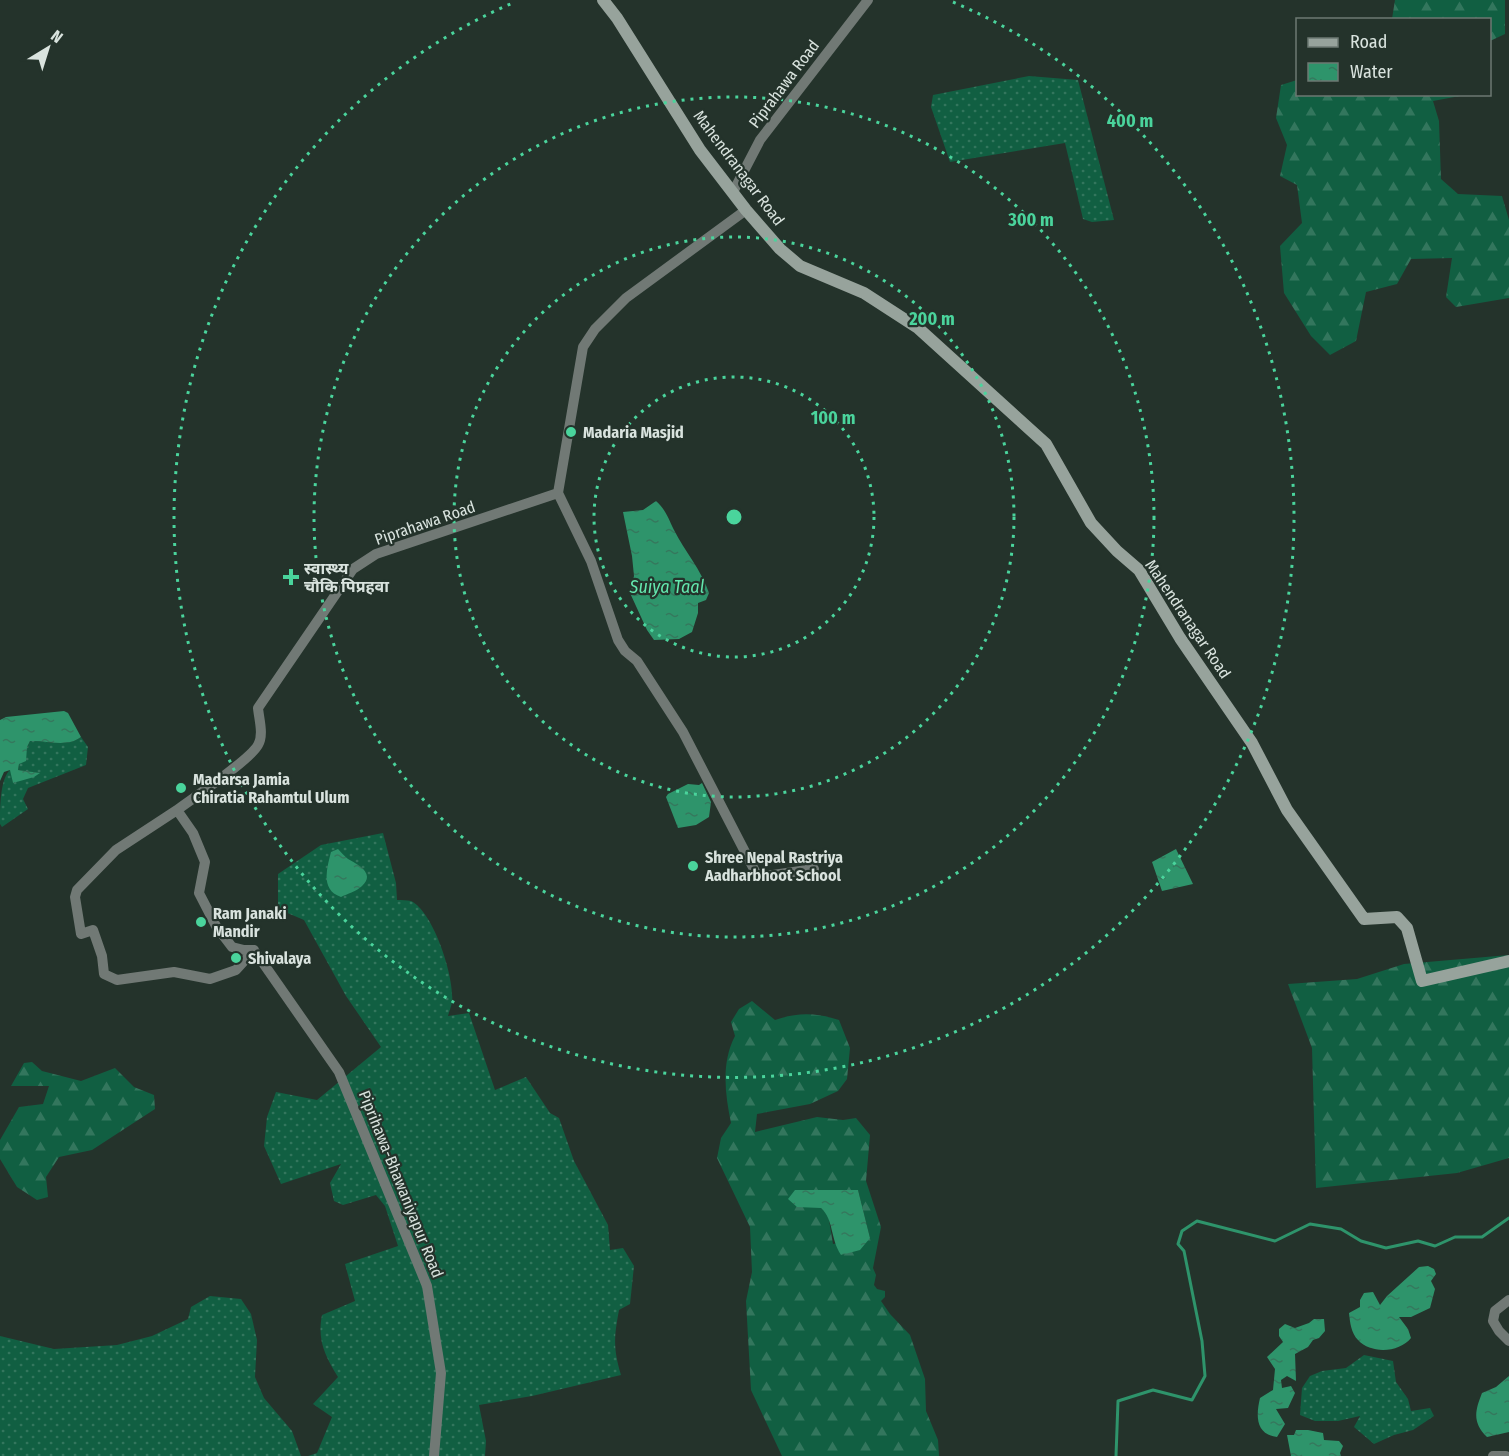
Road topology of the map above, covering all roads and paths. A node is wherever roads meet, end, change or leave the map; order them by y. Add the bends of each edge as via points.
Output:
1 (603, 0) edge
2 (868, 0) edge
3 (733, 192) junction
4 (746, 210) junction
5 (558, 493) junction
6 (177, 810) junction
7 (814, 869) dead end
8 (254, 950) junction
9 (1509, 961) edge
10 (1509, 1300) edge
11 (1509, 1341) edge
12 (434, 1456) edge
13 (1493, 1456) edge
14 (1506, 1456) edge

1 - 3 street, Mahendranagar Road via 700,150
2 - 3 street, Piprahawa Road via 760,140
3 - 4 street, Mahendranagar Road
4 - 5 street via 626,298 583,347
4 - 9 street, Mahendranagar Road via 800,266 864,293 918,328 1046,444 1091,523 1139,570 1252,743 1287,810 1364,919 1396,917 1407,928 1422,981
5 - 6 street, Piprahawa Road via 376,554 353,569 258,708 258,746
5 - 7 street via 591,561 618,640 637,661 683,732 758,877
6 - 8 street via 205,861 199,893 216,926 232,946
6 - 8 street via 116,850 76,890 81,934 93,930 104,974 117,980 174,972 210,980 236,970
8 - 12 street, Piprihawa-Bhawaniyapur Road via 339,1072 427,1286 441,1373
10 - 11 street via 1495,1311 1493,1321
13 - 14 street

